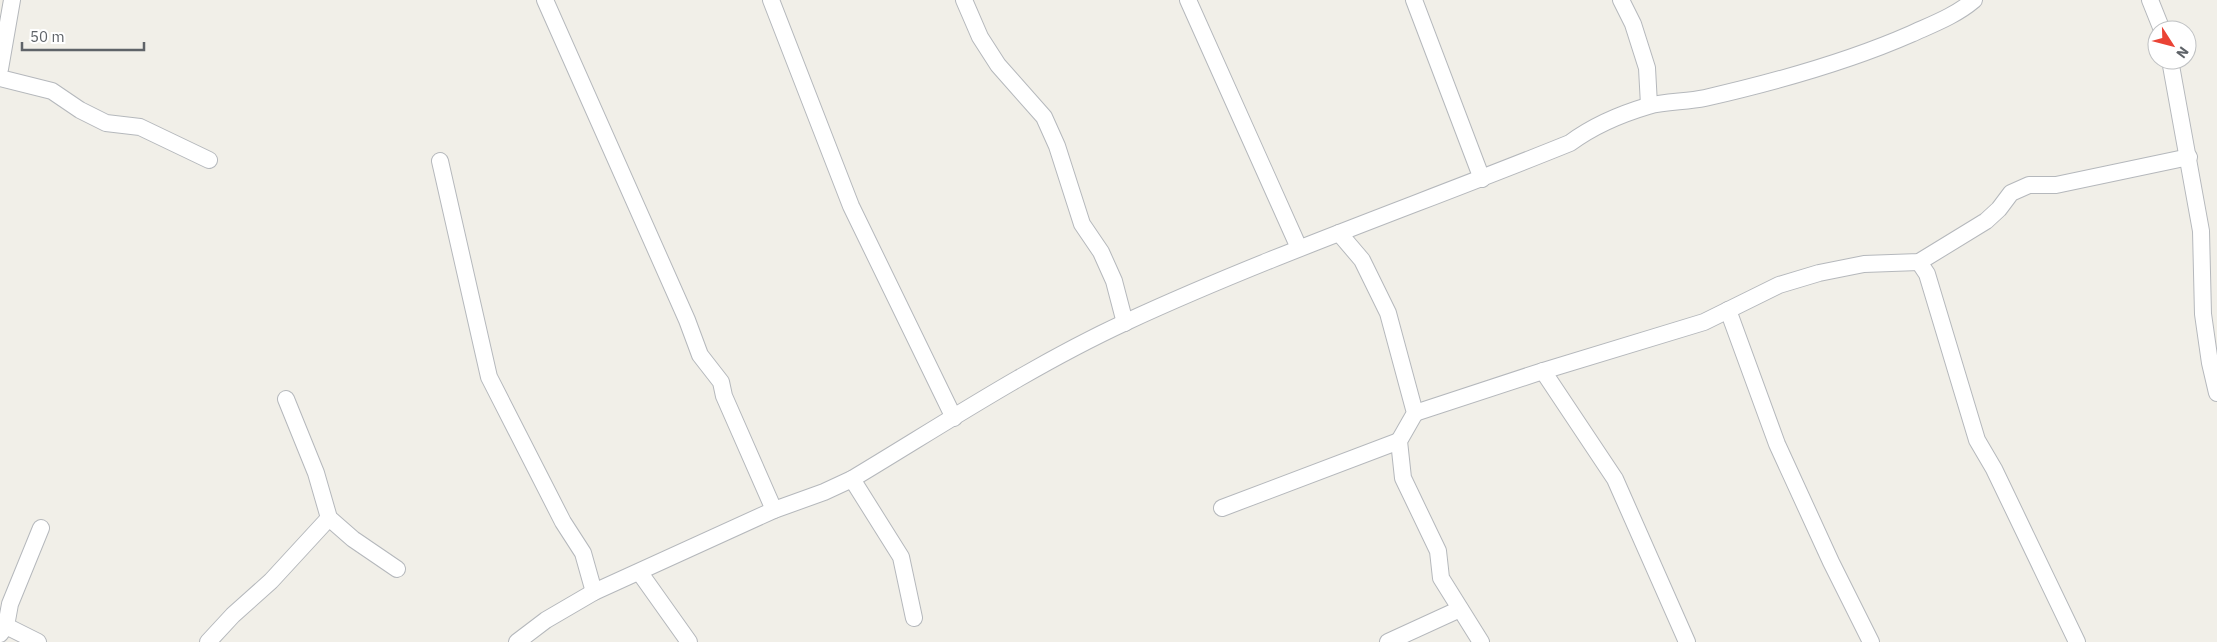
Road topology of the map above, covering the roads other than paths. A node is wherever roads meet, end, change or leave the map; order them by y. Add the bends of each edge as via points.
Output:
1 (12, 0) edge
2 (545, 0) edge
3 (771, 0) edge
4 (964, 0) edge
5 (1188, 0) edge
6 (1414, 0) edge
7 (1621, 0) edge
8 (1974, 0) edge
9 (2150, 0) edge
10 (2158, 20) edge
11 (0, 69) edge
12 (2172, 70) edge
13 (0, 78) edge
14 (1650, 105) junction
15 (2189, 157) junction
16 (209, 160) dead end
17 (440, 161) dead end
18 (1482, 179) junction
19 (1339, 233) junction
20 (1299, 248) junction
21 (1919, 262) junction
22 (1728, 310) junction
23 (2210, 313) edge
24 (1125, 323) junction
25 (1543, 371) junction
26 (2217, 392) edge
27 (286, 399) dead end
28 (1415, 413) junction
29 (954, 418) junction
30 (1399, 441) junction
31 (852, 479) junction
32 (1222, 508) dead end
33 (774, 510) junction
34 (329, 518) junction
35 (41, 528) dead end
36 (397, 569) dead end
37 (640, 573) junction
38 (594, 592) junction
39 (1460, 609) junction
40 (914, 618) dead end
41 (3, 630) edge
42 (38, 642) edge
43 (208, 642) edge
44 (516, 642) edge
45 (689, 642) edge
46 (1388, 642) edge
47 (1481, 642) edge
48 (1687, 642) edge
49 (1871, 642) edge
50 (2077, 642) edge

1 - 11 street
2 - 33 street via 700,355 721,382 724,396
3 - 29 street via 851,206
4 - 24 street via 980,37 994,58 1020,93 1044,117 1057,146 1082,224 1101,252 1114,281
5 - 20 street
6 - 18 street
7 - 14 street via 1633,24 1647,68
8 - 14 street via 1960,12 1927,27 1836,62 1762,85 1695,100
9 - 10 street
12 - 15 street
13 - 16 street via 52,91 106,123 140,127
14 - 18 street via 1589,130 1570,143
15 - 21 street via 2056,185 2029,185 2010,193 1986,221
15 - 23 street
17 - 38 street via 489,377 563,522 583,553
18 - 19 street
19 - 20 street
19 - 28 street via 1362,260 1388,313
20 - 24 street
21 - 22 street via 1864,264 1819,273 1779,285
21 - 50 street via 1927,274 1977,440
22 - 25 street via 1704,322
22 - 49 street via 1777,444
23 - 26 street via 2210,364
24 - 29 street via 1040,367
25 - 28 street
25 - 48 street via 1615,479
27 - 34 street via 316,473
28 - 30 street
29 - 31 street
30 - 32 street
30 - 39 street via 1403,478 1438,551 1441,578
31 - 33 street
31 - 40 street via 901,558
33 - 37 street
34 - 36 street
34 - 43 street
35 - 41 street via 10,604
37 - 38 street
37 - 45 street
38 - 44 street
39 - 46 street
39 - 47 street
41 - 42 street

